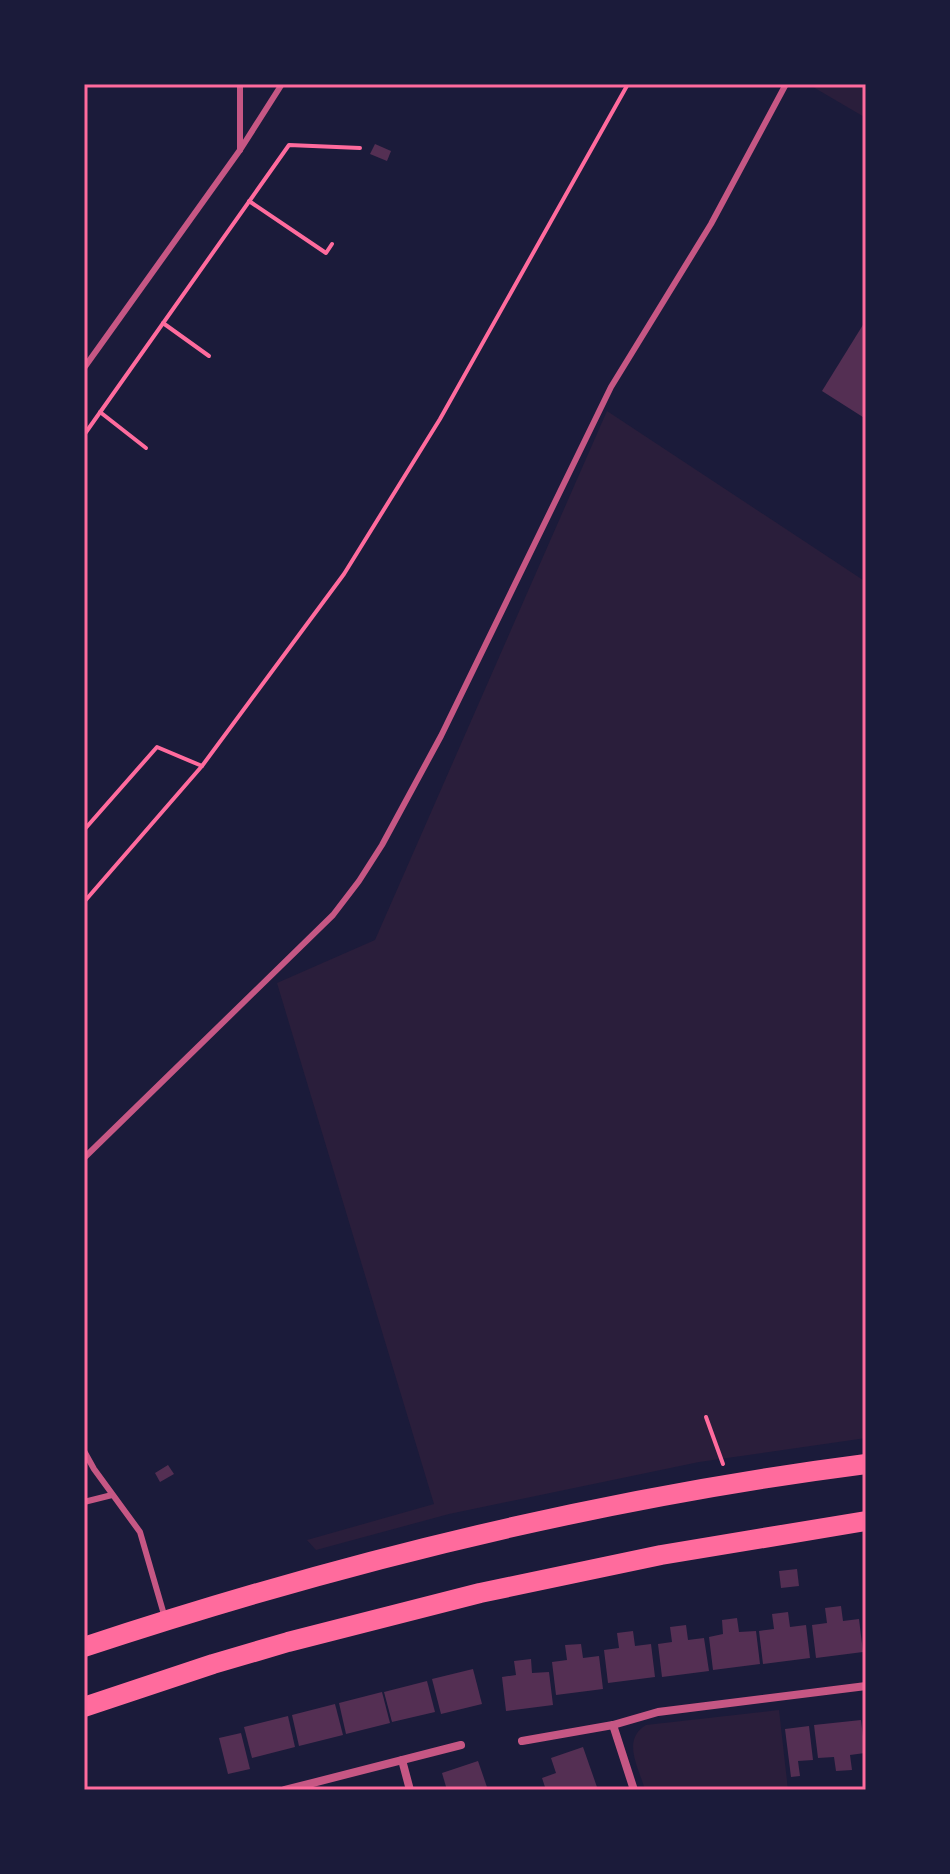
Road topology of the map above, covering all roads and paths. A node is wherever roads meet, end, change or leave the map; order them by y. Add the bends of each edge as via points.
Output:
1 (240, 84) edge
2 (282, 84) edge
3 (628, 84) edge
4 (786, 84) edge
5 (360, 148) dead end
6 (240, 150) junction
7 (249, 201) junction
8 (332, 244) dead end
9 (163, 323) junction
10 (209, 356) dead end
11 (84, 368) edge
12 (100, 412) junction
13 (84, 435) edge
14 (146, 448) dead end
15 (202, 766) junction
16 (84, 830) edge
17 (84, 902) edge
18 (84, 1158) edge
19 (706, 1417) dead end
20 (84, 1451) edge
21 (866, 1464) edge
22 (731, 1485) junction
23 (112, 1495) junction
24 (84, 1502) edge
25 (866, 1521) edge
26 (166, 1621) junction
27 (84, 1647) edge
28 (866, 1686) edge
29 (84, 1707) edge
30 (613, 1725) junction
31 (522, 1741) dead end
32 (461, 1745) dead end
33 (402, 1760) junction
34 (315, 1786) edge
35 (285, 1790) edge
36 (410, 1790) edge
37 (634, 1790) edge

1 - 6 lane
2 - 6 lane
3 - 15 path via 368,537
4 - 18 lane via 711,224 611,387 441,736 359,881 333,915
5 - 7 path via 289,145
6 - 11 lane
7 - 8 path via 326,253
7 - 9 path
9 - 10 path
9 - 12 path
12 - 13 path
12 - 14 path
15 - 16 path via 157,747
15 - 17 path
19 - 22 path
20 - 23 lane
21 - 22 highway
22 - 26 highway via 442,1544
23 - 24 lane
23 - 26 lane via 140,1532
25 - 29 highway via 691,1549 480,1593 288,1642
26 - 27 highway
28 - 30 street via 658,1712
30 - 31 street
30 - 37 street
32 - 33 street
33 - 34 street
33 - 36 street
34 - 35 street

